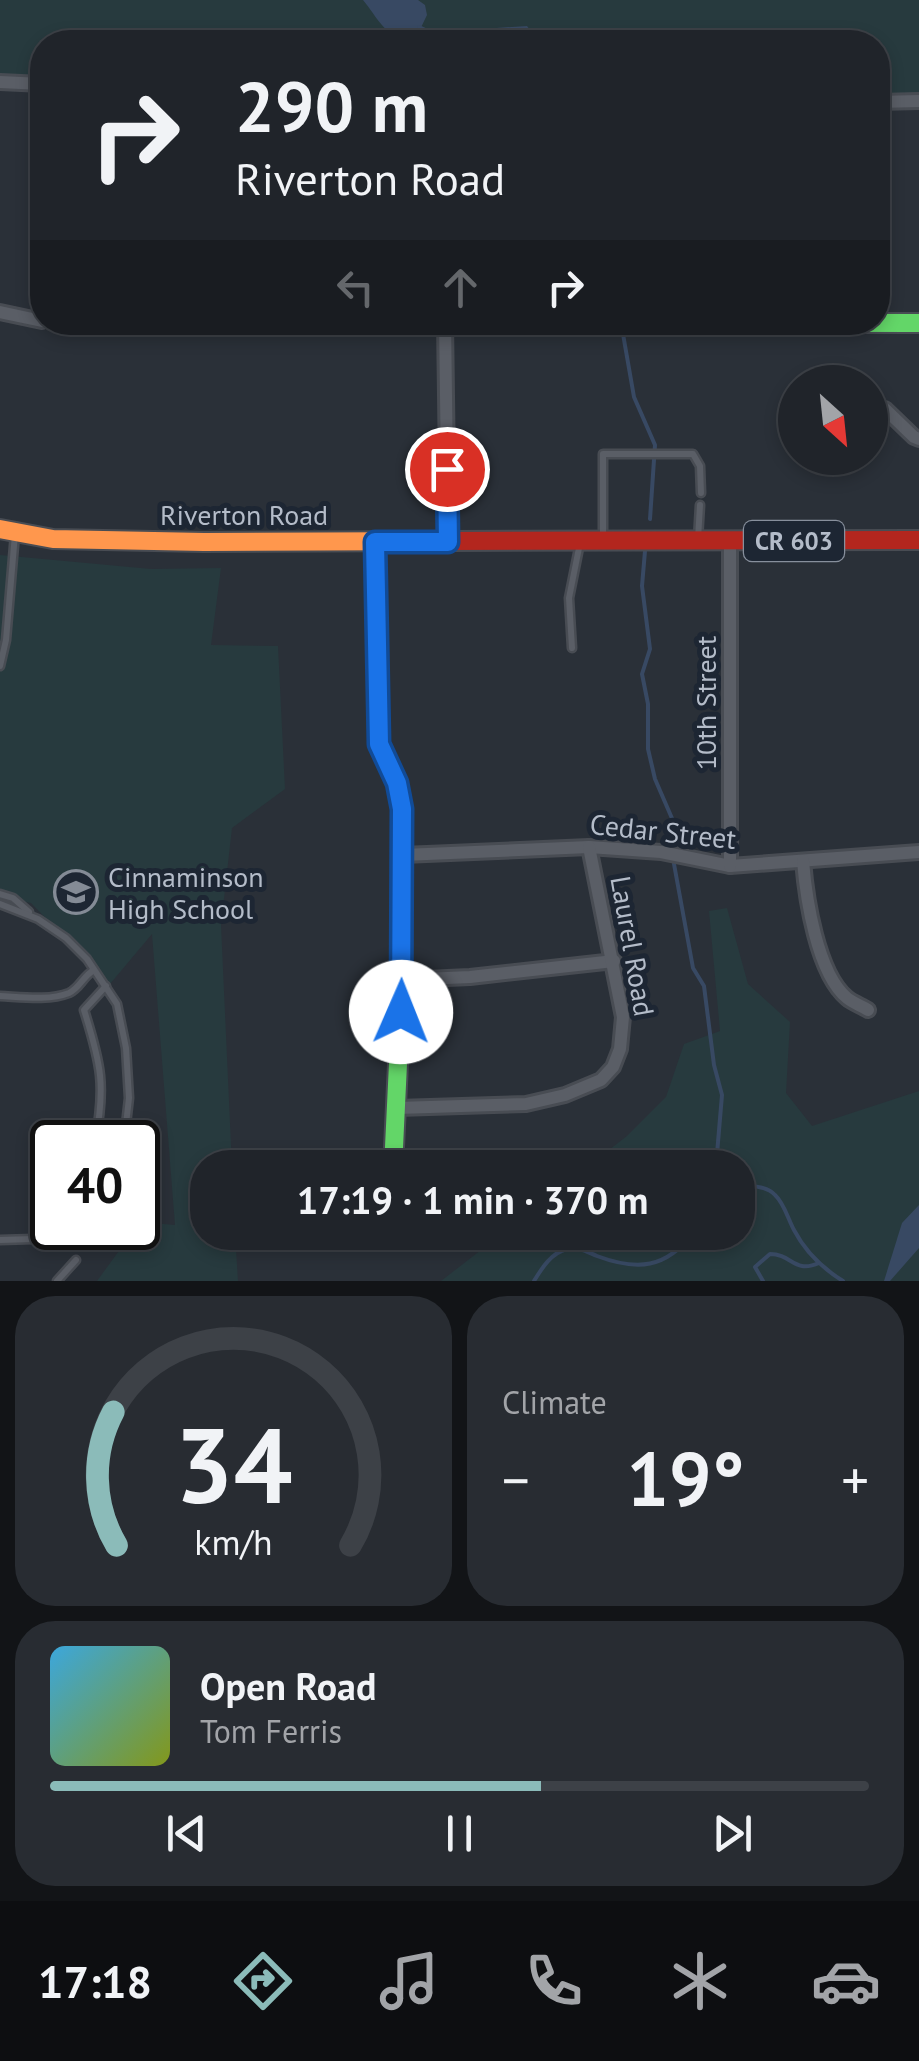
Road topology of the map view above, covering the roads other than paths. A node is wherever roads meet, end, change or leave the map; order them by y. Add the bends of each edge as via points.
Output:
1 (0, 82) edge
2 (30, 83) edge
3 (919, 101) edge
4 (890, 102) edge
5 (0, 312) edge
6 (30, 318) edge
7 (890, 324) edge
8 (919, 324) edge
9 (445, 335) edge
10 (888, 412) edge
11 (919, 438) edge
12 (701, 493) dead end
13 (700, 505) dead end
14 (8, 530) edge
15 (919, 540) edge
16 (698, 541) junction
17 (730, 541) junction
18 (375, 542) junction
19 (448, 542) junction
20 (580, 542) junction
21 (603, 542) junction
22 (572, 648) dead end
23 (0, 666) edge
24 (589, 847) junction
25 (919, 852) edge
26 (403, 855) junction
27 (803, 861) junction
28 (730, 866) junction
29 (0, 894) edge
30 (0, 904) edge
31 (38, 919) junction
32 (614, 961) junction
33 (94, 970) junction
34 (402, 980) junction
35 (106, 986) junction
36 (0, 996) edge
37 (868, 1010) dead end
38 (397, 1108) junction
39 (99, 1120) edge
40 (126, 1120) edge
41 (394, 1150) edge
42 (30, 1239) edge
43 (0, 1240) edge
44 (76, 1260) dead end
45 (56, 1281) edge

1 - 2 street
3 - 4 street
5 - 6 street
7 - 8 street
9 - 19 street
10 - 11 street
12 - 21 lane via 693,454 603,454
13 - 16 lane
14 - 18 street, Riverton Road / CR 603 via 64,540
14 - 23 lane
15 - 17 street, CR 603
16 - 17 street, CR 603
16 - 21 street, Riverton Road / CR 603
17 - 28 street, 10th Street
18 - 19 street, Riverton Road / CR 603
18 - 26 street via 379,744 398,787
19 - 20 street, Riverton Road / CR 603
20 - 21 street, Riverton Road / CR 603
20 - 22 lane via 569,598
24 - 26 street, Cedar Street
24 - 28 street, Cedar Street
24 - 32 street, Laurel Road
25 - 27 street, Cedar Street
26 - 34 street
27 - 28 street, Cedar Street
27 - 37 street via 830,976 847,998
29 - 31 lane
30 - 31 lane
31 - 33 lane
32 - 34 street
32 - 38 street, Laurel Road via 624,1032 613,1067 601,1080 526,1104
33 - 35 lane
33 - 36 lane via 65,994
34 - 38 street
35 - 39 lane via 84,1010 102,1079
35 - 40 lane via 126,1048
38 - 41 street
42 - 43 lane
44 - 45 lane

